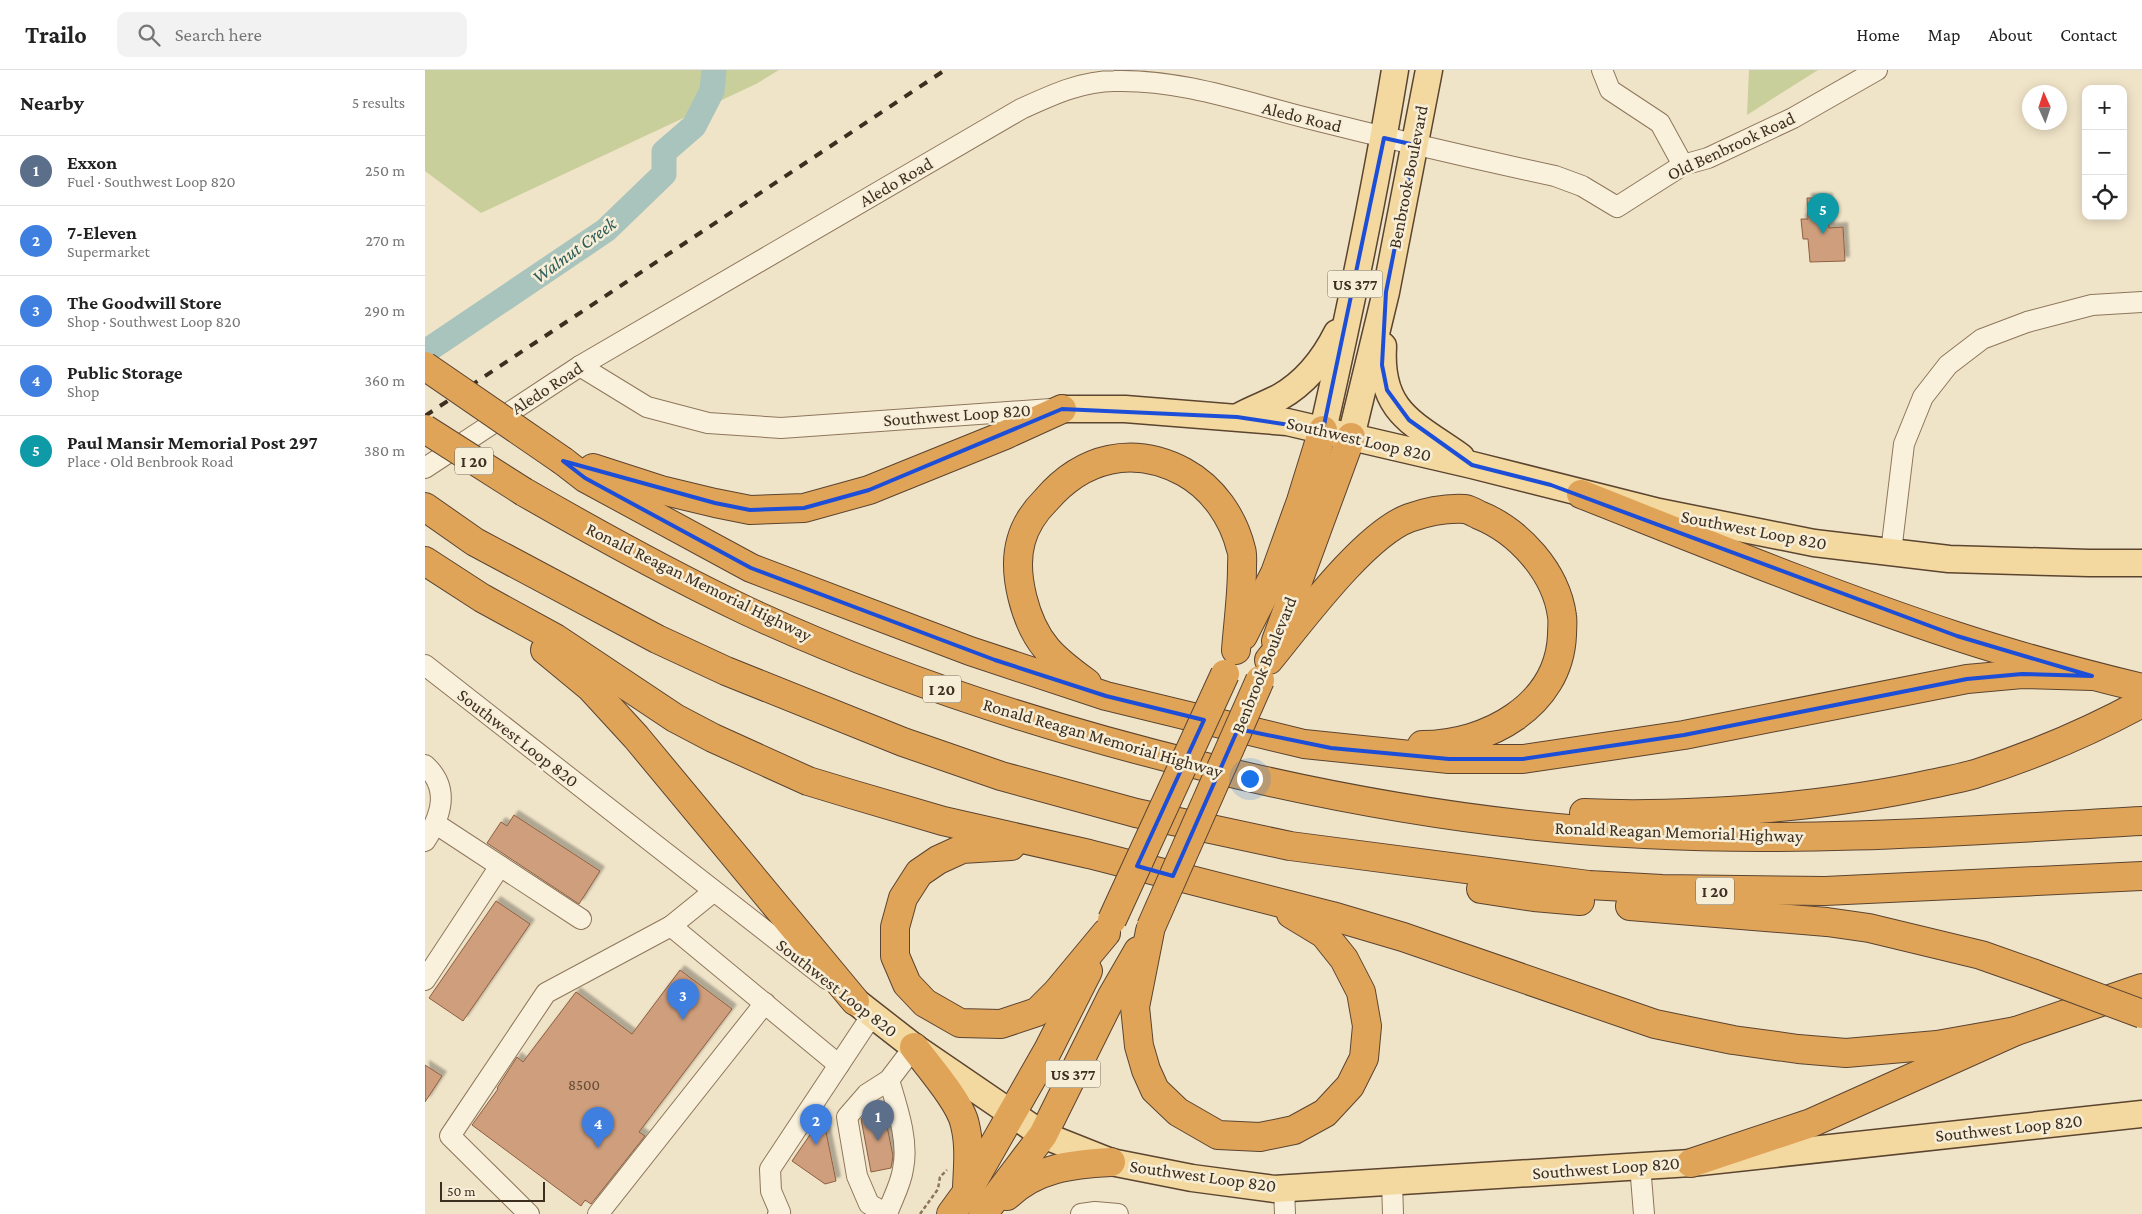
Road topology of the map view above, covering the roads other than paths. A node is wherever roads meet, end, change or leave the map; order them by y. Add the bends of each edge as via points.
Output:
1 (1395, 70) edge
2 (1429, 70) edge
3 (1602, 70) edge
4 (1877, 70) edge
5 (1384, 138) junction
6 (1415, 145) junction
7 (1683, 165) junction
8 (1386, 292) junction
9 (2142, 302) edge
10 (1351, 306) junction
11 (425, 366) edge
12 (580, 366) junction
13 (1062, 409) junction
14 (1237, 417) junction
15 (425, 429) edge
16 (1323, 430) junction
17 (1351, 437) junction
18 (563, 460) junction
19 (1472, 465) junction
20 (425, 468) edge
21 (1581, 494) junction
22 (425, 507) edge
23 (1891, 552) junction
24 (425, 561) edge
25 (2142, 563) edge
26 (482, 598) junction
27 (1230, 662) junction
28 (425, 664) edge
29 (1265, 670) junction
30 (2092, 676) junction
31 (2142, 688) edge
32 (1106, 696) junction
33 (2142, 703) edge
34 (1331, 748) junction
35 (425, 765) edge
36 (1389, 806) junction
37 (2142, 821) edge
38 (437, 824) junction
39 (425, 841) edge
40 (1040, 844) junction
41 (1290, 846) junction
42 (500, 866) junction
43 (2142, 876) edge
44 (713, 892) junction
45 (1273, 902) junction
46 (581, 919) dead end
47 (671, 926) junction
48 (1109, 926) junction
49 (1150, 929) junction
50 (425, 980) edge
51 (2142, 988) edge
52 (765, 1003) junction
53 (863, 1008) junction
54 (2142, 1014) edge
55 (2016, 1031) junction
56 (914, 1047) junction
57 (839, 1065) junction
58 (889, 1080) junction
59 (2142, 1114) edge
60 (1011, 1115) junction
61 (1043, 1135) junction
62 (1111, 1162) junction
63 (1691, 1163) junction
64 (1641, 1165) junction
65 (1392, 1181) junction
66 (1284, 1188) junction
67 (967, 1192) junction
68 (781, 1213) edge
69 (529, 1214) edge
70 (598, 1214) edge
71 (887, 1214) edge
72 (951, 1214) edge
73 (983, 1214) edge
74 (987, 1214) edge
75 (1081, 1214) edge
76 (1118, 1214) edge
77 (1285, 1214) edge
78 (1393, 1214) edge
79 (1644, 1214) edge

1 - 5 main road, Benbrook Boulevard / US 377
2 - 6 main road, Benbrook Boulevard / US 377
3 - 7 street via 1610,90 1660,123
4 - 7 street, Old Benbrook Road via 1793,118 1708,158
5 - 6 street, Aledo Road
5 - 10 main road, Benbrook Boulevard / US 377
5 - 12 street, Aledo Road via 1161,82 1112,80 1080,86 1021,109
6 - 7 street, Old Benbrook Road via 1555,176 1582,186 1617,208
6 - 8 main road, Benbrook Boulevard / US 377
8 - 17 main road, Benbrook Boulevard / US 377
8 - 19 main road via 1382,365 1387,390 1409,420
9 - 23 street via 2092,305 2027,322 1982,339 1949,365 1923,397 1904,444
10 - 14 main road via 1326,354 1303,380 1282,396
10 - 16 main road, Benbrook Boulevard / US 377
11 - 18 highway, bridge
12 - 13 street, Southwest Loop 820 via 647,406 708,423 781,428
12 - 20 street, Aledo Road
13 - 14 main road, Southwest Loop 820 via 1125,409
13 - 18 highway via 869,490 803,508 750,510 715,504
14 - 16 main road, Southwest Loop 820 via 1287,422
15 - 36 highway, Ronald Reagan Memorial Highway / I 20, bridge via 523,492 661,568 747,611 835,649 987,706 1054,727 1273,784
16 - 17 main road, Southwest Loop 820
16 - 27 highway, Benbrook Boulevard / US 377 via 1275,573
17 - 19 main road, Southwest Loop 820
17 - 29 highway, Benbrook Boulevard / US 377
18 - 32 highway via 585,478 751,568 987,657
19 - 21 main road, Southwest Loop 820
21 - 23 main road, Southwest Loop 820 via 1764,535
21 - 30 highway via 1775,570 1957,636
22 - 41 highway, I 20 via 475,542 674,647 903,742 1001,776 1136,813
23 - 25 main road, Southwest Loop 820 via 1949,558
24 - 26 highway
26 - 40 highway via 555,638 675,718 808,781
26 - 53 highway via 591,688 636,737
27 - 32 highway via 1242,586 1242,550 1232,522 1215,496 1194,478 1167,463 1136,457 1106,460 1079,470 1054,490 1034,513 1021,542 1018,575 1023,600 1045,647 1063,666
27 - 48 highway, Benbrook Boulevard / US 377, bridge
28 - 44 street, Southwest Loop 820
29 - 34 highway via 1355,559 1381,535 1408,518 1443,510 1466,510 1491,519 1521,540 1553,586 1563,616 1561,646 1554,671 1526,709 1503,725 1478,736 1436,745 1363,743
29 - 49 highway, Benbrook Boulevard / US 377, bridge
30 - 31 highway
30 - 34 highway via 2022,674 1967,679 1684,735 1523,759 1449,759
32 - 34 highway
33 - 36 highway via 2093,730 2038,753 1973,774 1880,795 1806,805 1696,813 1561,812 1432,795
35 - 38 street via 441,787
36 - 37 highway, Ronald Reagan Memorial Highway / I 20 via 1543,827 1733,837 1823,836
38 - 39 street
38 - 42 street
40 - 45 highway
40 - 48 highway via 962,849 919,873 903,898 895,927 895,956 907,984 925,1003 960,1024 1001,1024 1037,1012
41 - 43 highway, I 20 via 1589,885 1662,890 1825,891
41 - 54 highway, bridge via 1311,863 1534,897 1869,928 1981,955
42 - 46 street
42 - 50 street
44 - 47 street
44 - 53 street, Southwest Loop 820
45 - 49 highway via 1324,934 1344,959 1361,992 1367,1026 1364,1058 1350,1086 1325,1113 1294,1130 1260,1138 1218,1135 1178,1112 1155,1090 1145,1070 1139,1046 1135,1007
45 - 55 highway via 1403,937 1655,1024 1733,1040 1797,1050 1846,1053 1937,1045
47 - 52 street
47 - 69 street via 546,993 449,1136
48 - 60 highway, Benbrook Boulevard / US 377 via 1052,1042
49 - 61 highway, Benbrook Boulevard / US 377 via 1112,996
51 - 55 highway
52 - 57 street
52 - 70 street
53 - 56 main road, Southwest Loop 820
53 - 57 street
55 - 63 highway via 1811,1123
56 - 58 street
56 - 60 main road, Southwest Loop 820
56 - 67 highway via 946,1089 965,1122 969,1145
57 - 68 street via 770,1169 771,1191
58 - 71 street via 899,1112 903,1169
58 - 71 street via 867,1094 847,1117 857,1176 869,1204
59 - 63 main road, Southwest Loop 820
60 - 61 main road, Southwest Loop 820
60 - 67 highway, Benbrook Boulevard / US 377
61 - 62 main road, Southwest Loop 820
61 - 73 highway, Benbrook Boulevard / US 377
62 - 66 main road, Southwest Loop 820 via 1191,1178
62 - 74 highway via 1071,1164 1046,1172 1019,1184
63 - 64 main road, Southwest Loop 820
64 - 65 main road, Southwest Loop 820
64 - 79 street
65 - 66 main road, Southwest Loop 820
65 - 78 street
66 - 77 street
67 - 72 highway, Benbrook Boulevard / US 377
75 - 76 street

